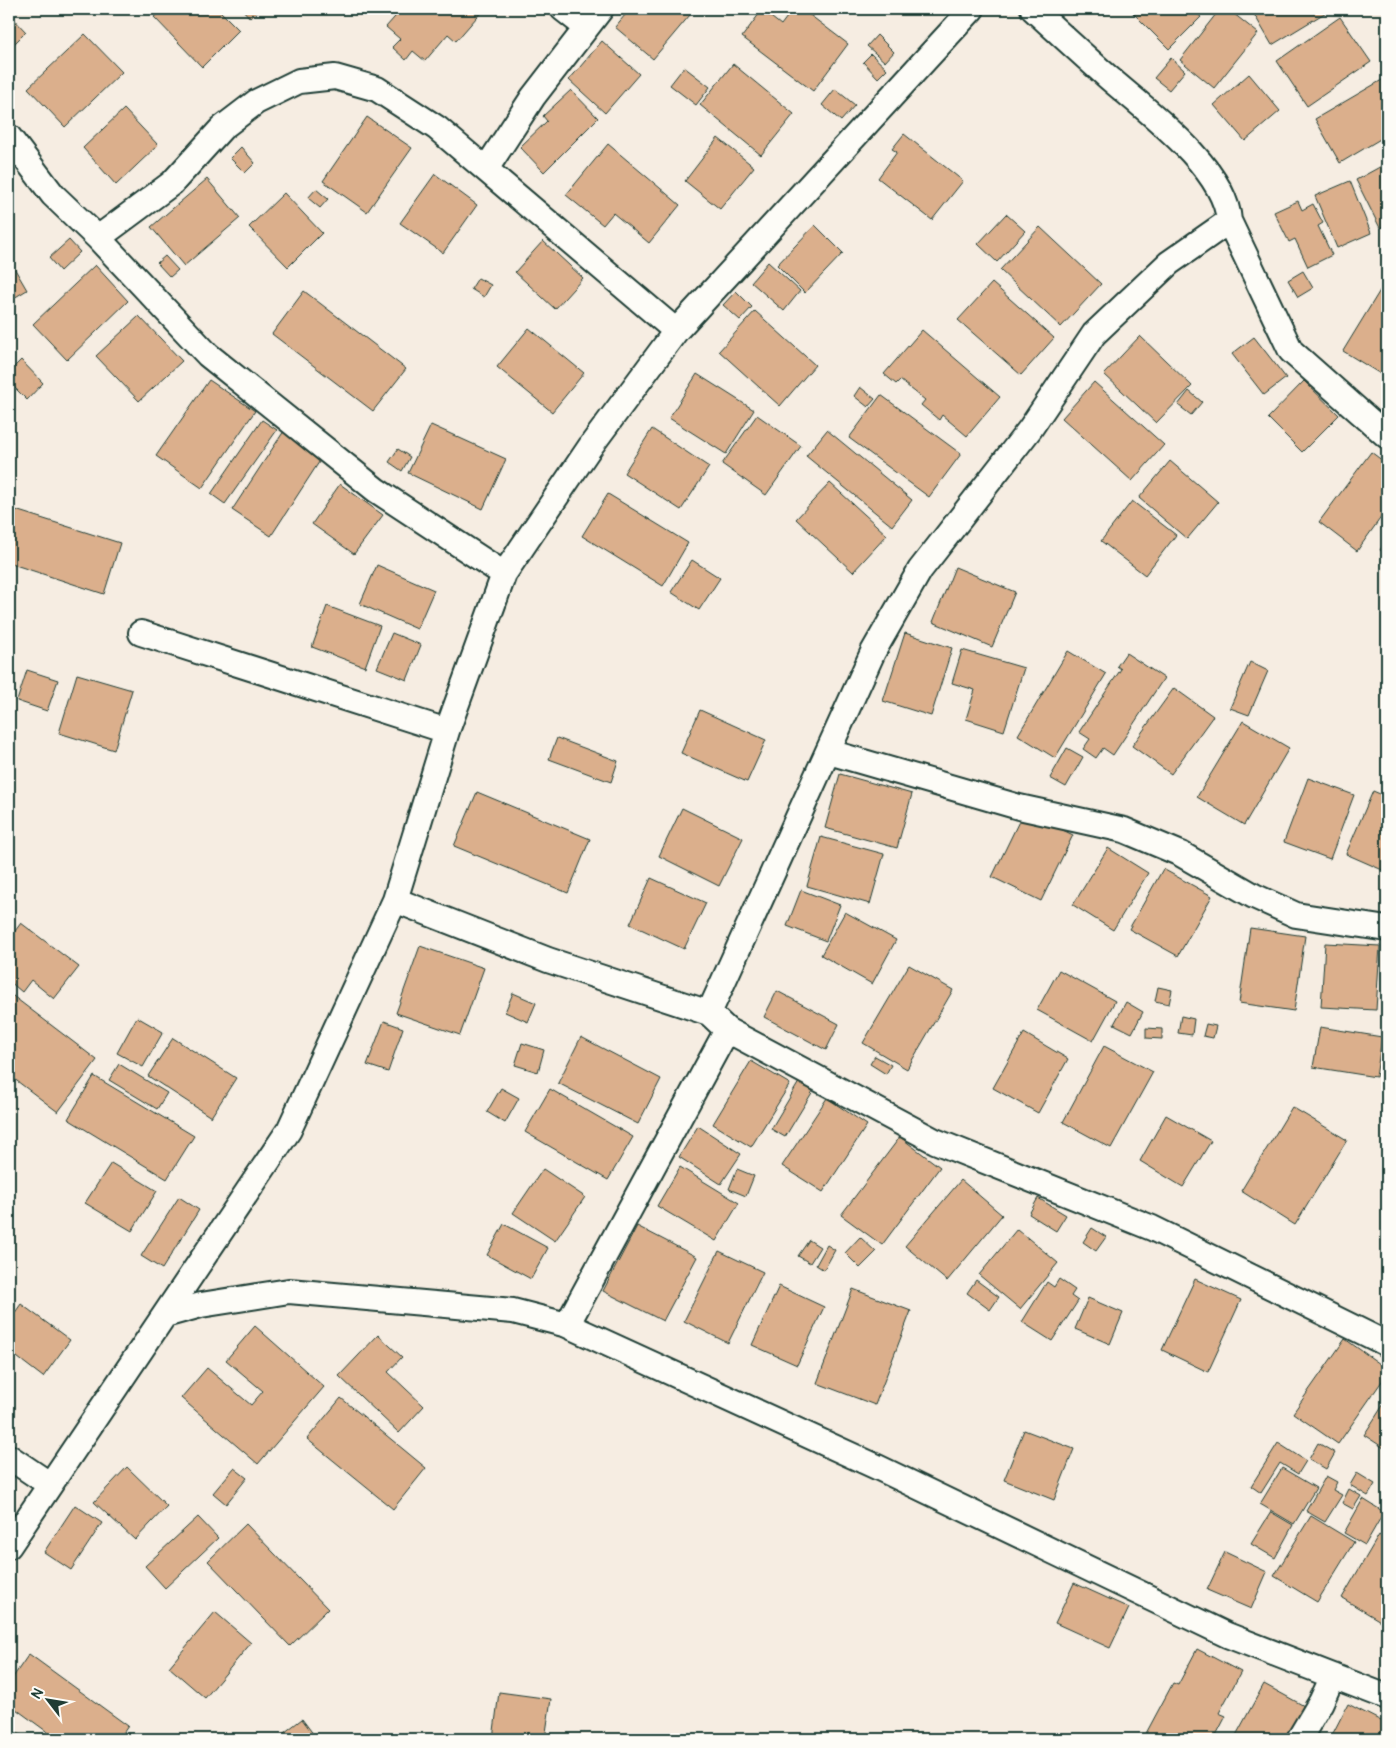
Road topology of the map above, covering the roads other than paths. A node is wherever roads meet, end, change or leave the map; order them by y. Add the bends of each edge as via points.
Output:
1 (563, 9) edge
2 (600, 9) edge
3 (972, 9) edge
4 (1033, 9) edge
5 (586, 27) junction
6 (9, 137) edge
7 (486, 169) junction
8 (1229, 221) junction
9 (98, 238) junction
10 (676, 331) junction
11 (1387, 436) edge
12 (504, 574) junction
13 (141, 633) dead end
14 (448, 730) junction
15 (829, 752) junction
16 (395, 900) junction
17 (1387, 929) edge
18 (709, 1012) junction
19 (727, 1030) junction
20 (165, 1315) junction
21 (566, 1325) junction
22 (1387, 1344) edge
23 (9, 1457) edge
24 (49, 1484) junction
25 (9, 1546) edge
26 (1332, 1676) junction
27 (1387, 1697) edge
28 (1299, 1739) edge

1 - 5 street
2 - 5 street
3 - 10 street
4 - 8 street via 1166,126 1204,168 1228,207
5 - 7 street via 533,97
6 - 9 street via 53,195
7 - 9 street via 437,128 377,89 335,77 298,82 256,102 222,128 172,183
7 - 10 street
8 - 11 street via 1291,350
8 - 15 street via 1169,263 1094,334 1030,429 920,570 873,652
9 - 12 street via 208,355 376,490
10 - 12 street via 590,447
12 - 14 street
13 - 14 street
14 - 16 street
15 - 17 street via 1019,808 1124,830 1181,854 1254,896 1296,915
15 - 18 street
16 - 18 street via 548,960
16 - 20 street via 290,1130
18 - 19 street
19 - 21 street
19 - 22 street via 936,1141 1152,1228
20 - 21 street via 202,1305 289,1291 513,1311
20 - 24 street
21 - 26 street via 868,1463 1227,1635
23 - 24 street
24 - 25 street
26 - 27 street
26 - 28 street via 1322,1702

